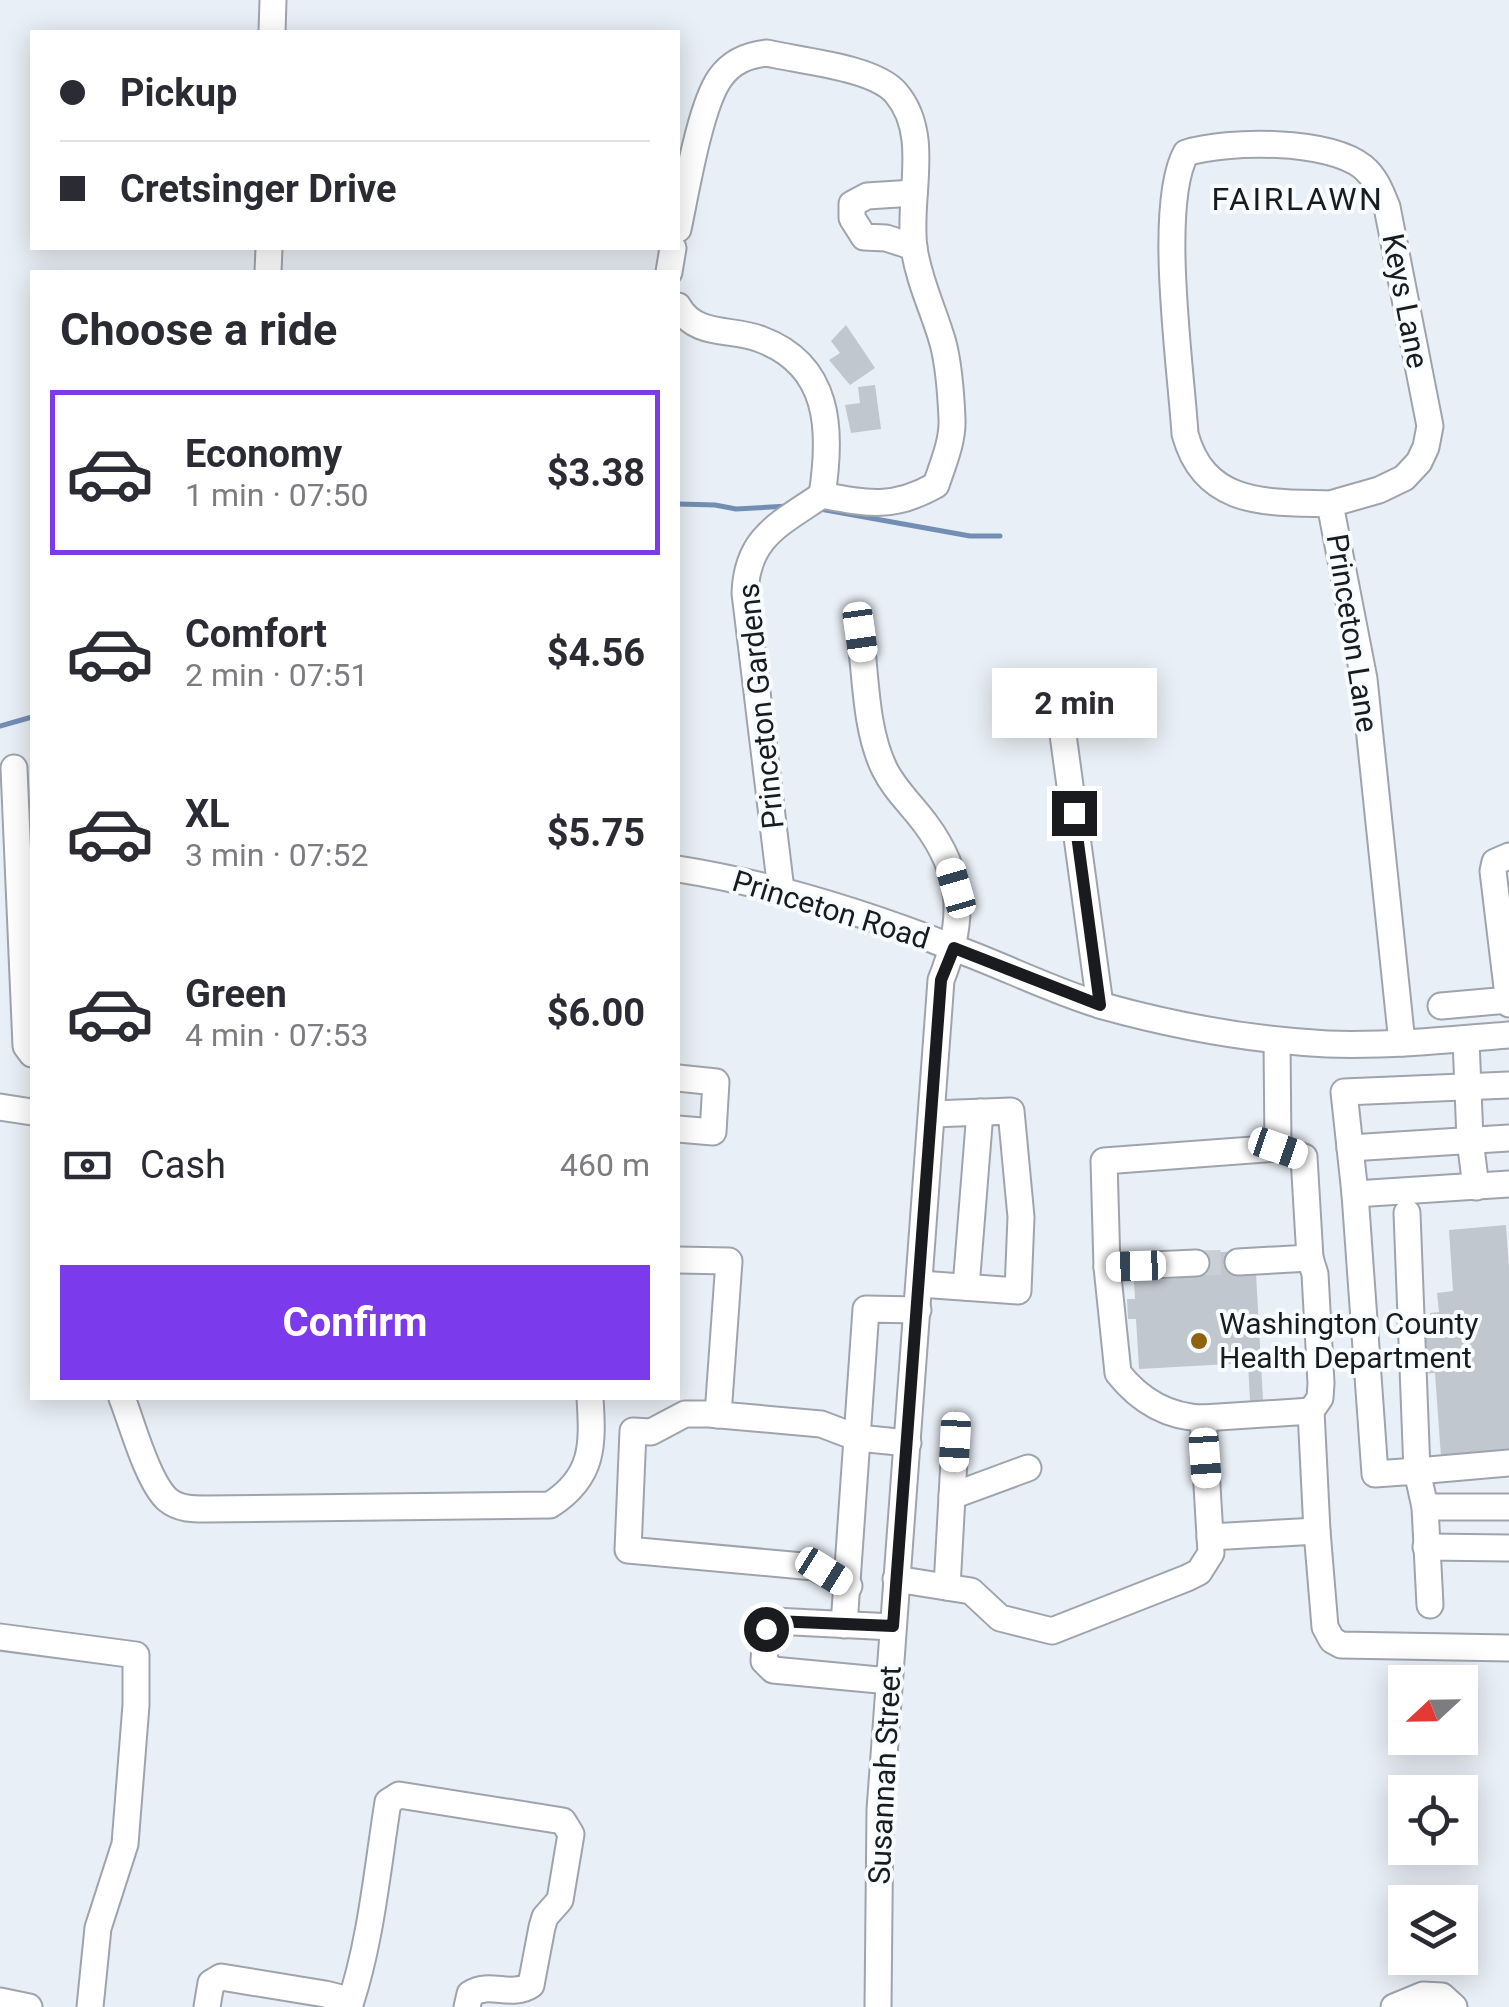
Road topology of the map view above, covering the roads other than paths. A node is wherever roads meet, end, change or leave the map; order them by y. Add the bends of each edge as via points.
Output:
1 (273, 0) edge
2 (272, 30) edge
3 (1186, 153) joint
4 (914, 193) junction
5 (680, 221) edge
6 (914, 247) junction
7 (680, 310) edge
8 (822, 495) junction
9 (1330, 504) junction
10 (860, 632) dead end
11 (1058, 698) dead end
12 (16, 768) edge
13 (1509, 856) edge
14 (680, 869) edge
15 (780, 890) junction
16 (954, 948) junction
17 (1509, 1002) edge
18 (1100, 1005) junction
19 (1441, 1006) dead end
20 (1509, 1036) edge
21 (1466, 1038) junction
22 (1277, 1041) junction
23 (1402, 1043) junction
24 (30, 1051) edge
25 (680, 1078) edge
26 (1509, 1085) edge
27 (1467, 1087) junction
28 (0, 1108) edge
29 (30, 1112) edge
30 (980, 1112) junction
31 (932, 1114) junction
32 (680, 1129) edge
33 (1509, 1138) edge
34 (1470, 1140) junction
35 (1278, 1148) junction
36 (1350, 1148) junction
37 (1509, 1184) edge
38 (1476, 1187) junction
39 (1354, 1194) junction
40 (1407, 1213) dead end
41 (1310, 1258) junction
42 (680, 1260) edge
43 (1238, 1262) tunnel mouth
44 (1196, 1263) tunnel mouth
45 (1106, 1267) junction
46 (920, 1284) junction
47 (966, 1287) junction
48 (918, 1310) junction
49 (123, 1400) edge
50 (590, 1400) edge
51 (670, 1409) edge
52 (1311, 1410) junction
53 (718, 1415) junction
54 (1202, 1418) junction
55 (858, 1438) junction
56 (955, 1442) dead end
57 (908, 1443) junction
58 (1509, 1463) edge
59 (1028, 1468) dead end
60 (1416, 1472) junction
61 (952, 1496) junction
62 (1509, 1506) edge
63 (1424, 1507) junction
64 (1317, 1531) junction
65 (1210, 1537) junction
66 (1426, 1546) junction
67 (1509, 1548) edge
68 (896, 1579) junction
69 (849, 1586) junction
70 (947, 1587) junction
71 (1430, 1605) dead end
72 (844, 1625) junction
73 (893, 1626) junction
74 (0, 1638) edge
75 (1509, 1648) edge
76 (889, 1681) junction
77 (0, 2001) edge
78 (349, 2006) edge
79 (29, 2007) edge
80 (90, 2007) edge
81 (206, 2007) edge
82 (467, 2007) edge
83 (878, 2007) edge
84 (1394, 2007) edge
85 (1454, 2007) edge

1 - 2 street
3 - 9 street, Princeton Lane via 1176,171 1171,230 1191,455 1220,488 1249,498
3 - 9 street, Keys Lane via 1264,144 1318,150 1344,155 1378,184 1430,426 1419,462 1404,478
4 - 5 street via 914,127 896,92 877,77 767,53 748,55 719,79 708,104
4 - 6 street
4 - 6 street via 867,196 850,211 864,238
6 - 8 street via 944,345 952,422 936,485 882,504
7 - 8 street via 696,324 760,338 813,376 823,400
8 - 15 street, Princeton Gardens via 779,525 751,554 746,570
9 - 23 street, Princeton Lane via 1364,679
10 - 16 street, Susannah Street via 876,748 900,796 949,863 959,912
11 - 18 street
12 - 24 street
13 - 17 street via 1495,862 1493,871
14 - 15 street, Princeton Road
15 - 16 street, Princeton Road
16 - 18 street, Princeton Road
16 - 31 street, Susannah Street via 941,980
17 - 19 street
18 - 22 street, Princeton Road
20 - 21 street, Princeton Road
21 - 23 street, Princeton Road
21 - 27 street
22 - 23 street, Princeton Road
22 - 35 street
25 - 32 street via 716,1082 712,1132
26 - 27 street
27 - 34 street
27 - 36 street via 1344,1092
28 - 29 street
30 - 31 street
30 - 47 street
30 - 47 street via 1011,1111 1021,1217 1018,1292
31 - 46 street, Susannah Street
33 - 34 street
34 - 36 street
34 - 38 street
35 - 41 street via 1304,1157
35 - 45 street via 1104,1162
36 - 39 street
37 - 38 street
38 - 39 street
39 - 60 street via 1375,1474
40 - 60 street
41 - 43 street
41 - 52 street via 1321,1384
42 - 53 street via 729,1261
44 - 45 street
45 - 54 street via 1118,1374 1165,1413
46 - 47 street
46 - 48 street, Susannah Street
48 - 55 street via 866,1309
48 - 57 street, Susannah Street
49 - 50 street via 159,1491 171,1503 206,1509 550,1505 588,1464
51 - 53 street
51 - 69 street via 651,1432 634,1431 628,1550 814,1566
52 - 54 street
52 - 64 street
53 - 55 street via 821,1424
54 - 65 street
55 - 57 street
55 - 69 street
56 - 61 street
57 - 68 street, Susannah Street
58 - 60 street
59 - 61 street
60 - 63 street
61 - 70 street
62 - 63 street
63 - 66 street
64 - 65 street
64 - 75 street via 1324,1627 1340,1645
65 - 70 street via 1211,1553 1198,1572 1052,1631 1000,1618 971,1591
66 - 67 street
66 - 71 street
68 - 70 street
68 - 73 street, Susannah Street
69 - 72 street
72 - 73 street
72 - 76 street via 768,1624 766,1666
73 - 76 street, Susannah Street
74 - 80 street via 136,1656 125,1844 98,1928
76 - 83 street, Susannah Street
77 - 79 street
78 - 81 street via 325,1994 221,1976 211,1983
78 - 82 street via 388,1802 399,1795 562,1821 571,1834 560,1900 545,1917 531,1985 513,1992 482,1987 470,1994
84 - 85 street via 1423,1995 1442,1996

